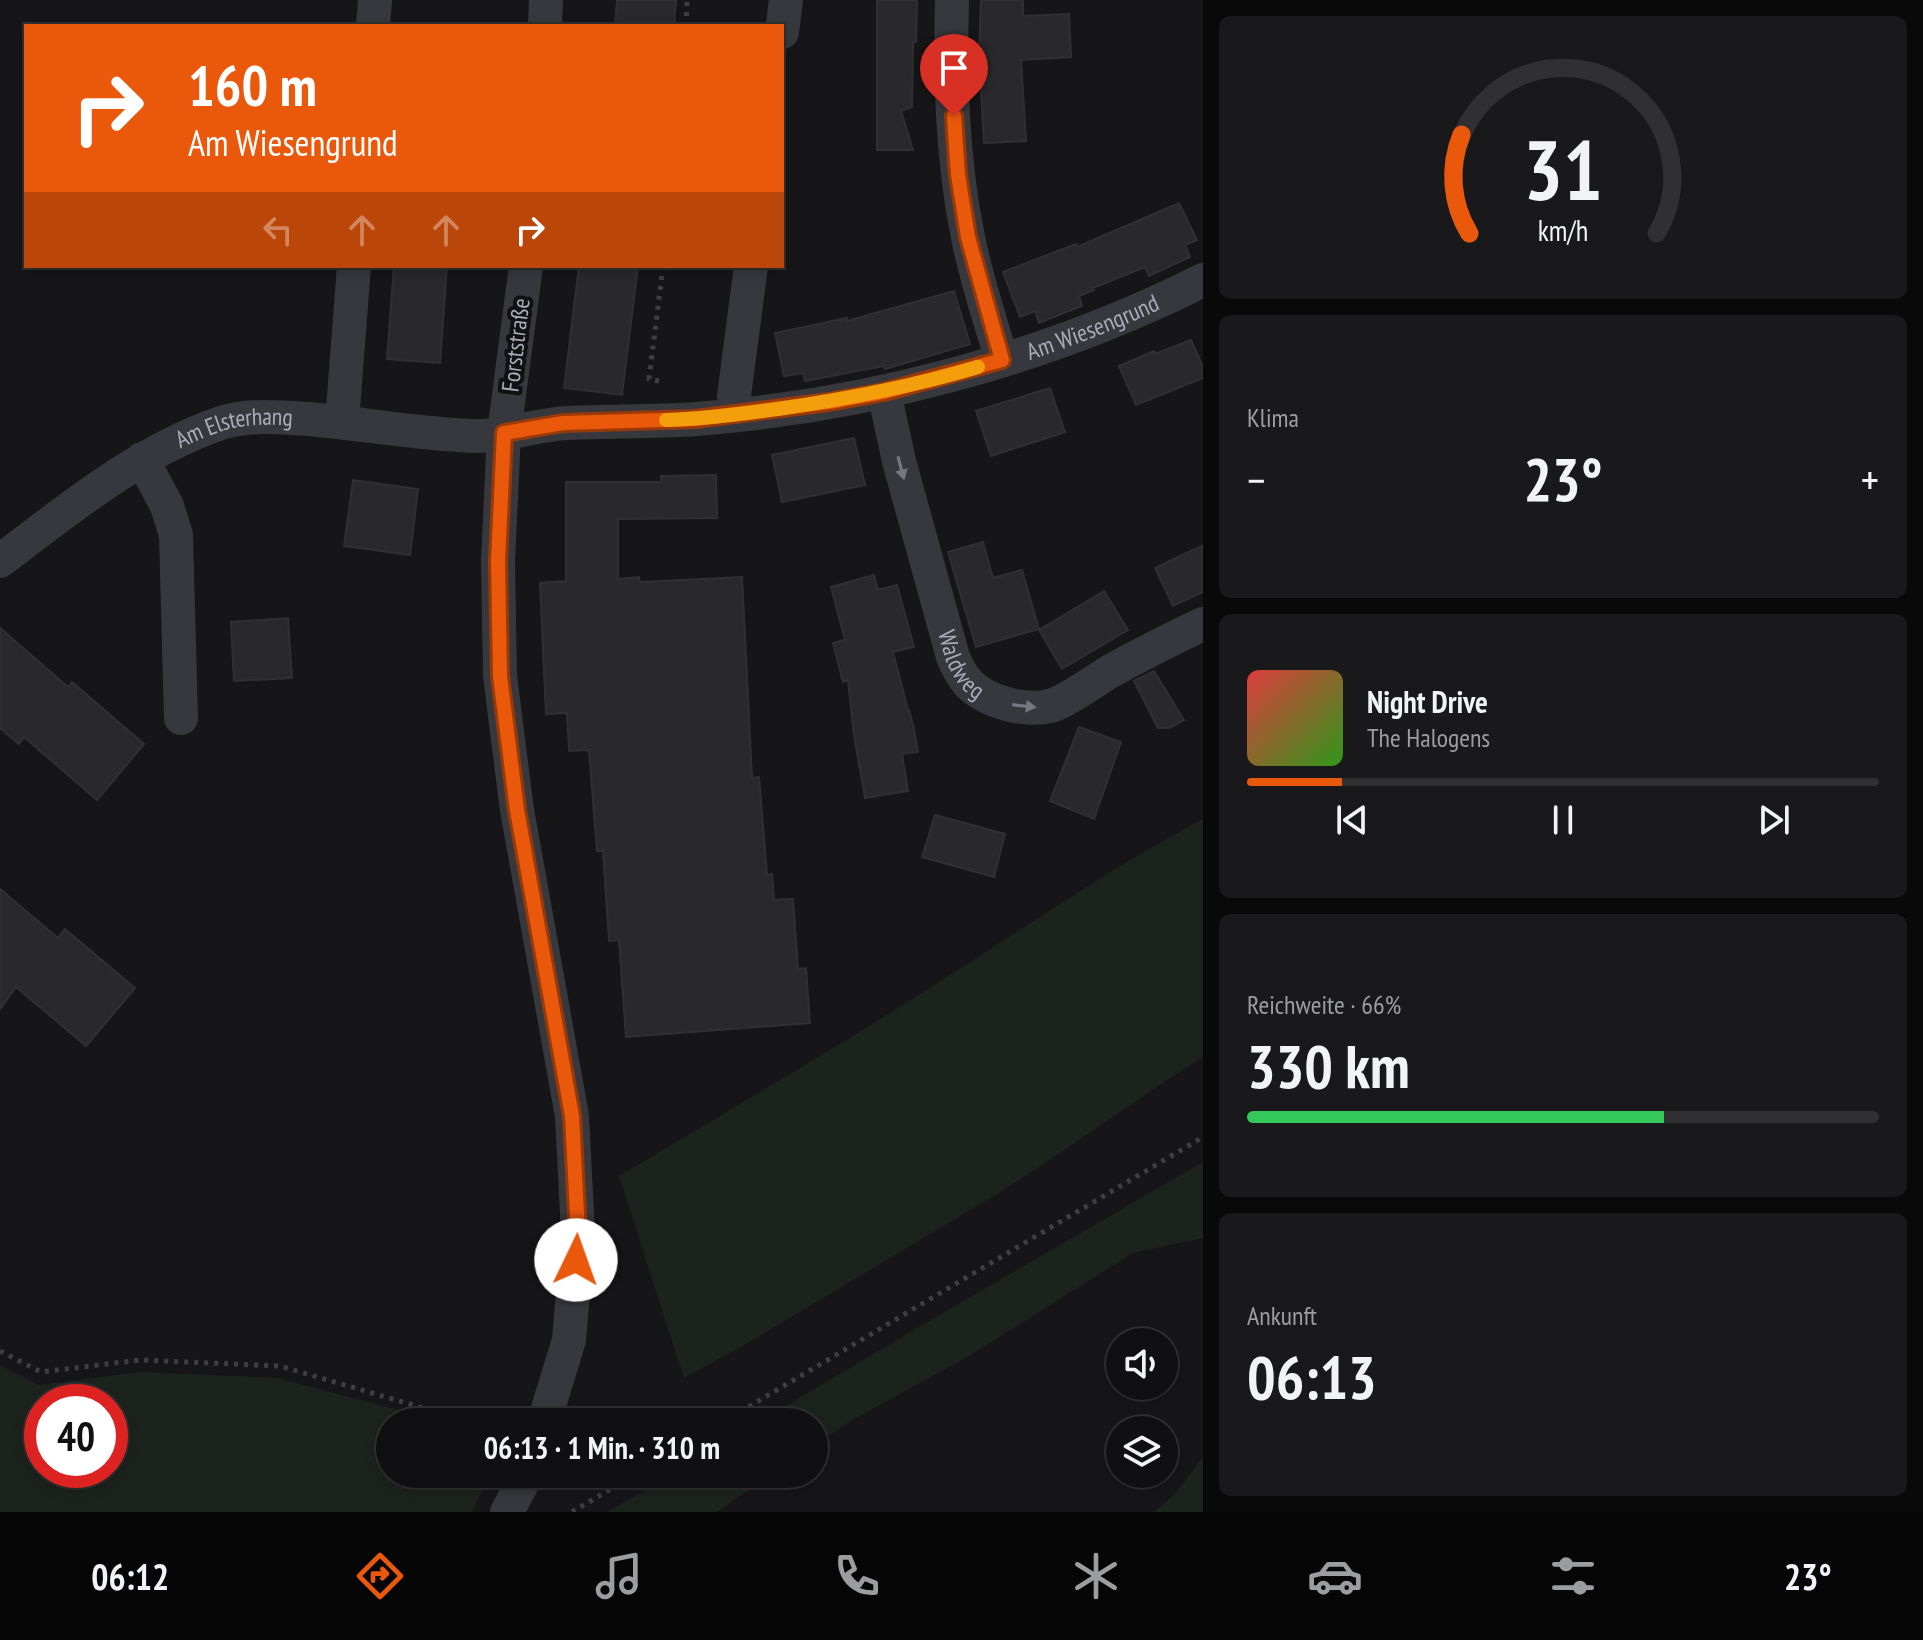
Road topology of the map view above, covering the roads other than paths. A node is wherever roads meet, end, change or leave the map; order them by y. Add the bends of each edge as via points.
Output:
1 (375, 0) edge
2 (546, 0) edge
3 (786, 0) edge
4 (952, 0) edge
5 (373, 24) edge
6 (545, 24) edge
7 (783, 24) edge
8 (354, 268) edge
9 (526, 268) edge
10 (751, 268) edge
11 (1203, 280) edge
12 (1002, 360) junction
13 (884, 392) junction
14 (737, 414) junction
15 (342, 422) junction
16 (504, 433) junction
17 (142, 459) junction
18 (0, 561) edge
19 (1203, 624) edge
20 (181, 718) dead end
21 (548, 1408) edge
22 (520, 1488) edge
23 (507, 1512) edge

1 - 5 street
2 - 6 street
3 - 7 street
4 - 12 street via 958,175 968,237
8 - 15 street
9 - 16 street, Forststraße
10 - 14 street via 734,396
11 - 12 street, Am Wiesengrund via 1114,320
12 - 13 street, Am Wiesengrund
13 - 14 street, Am Wiesengrund
13 -> 19 street, Waldweg via 953,657 971,685 1008,703 1052,705
14 - 16 street, Am Wiesengrund via 563,423
15 - 16 street, Am Elsterhang via 477,436
15 - 17 street, Am Elsterhang via 246,418
16 - 21 street, Forststraße via 500,676 517,810 572,1116 578,1233 569,1340
17 - 18 street, Am Elsterhang
17 - 20 street via 176,535
22 - 23 street

